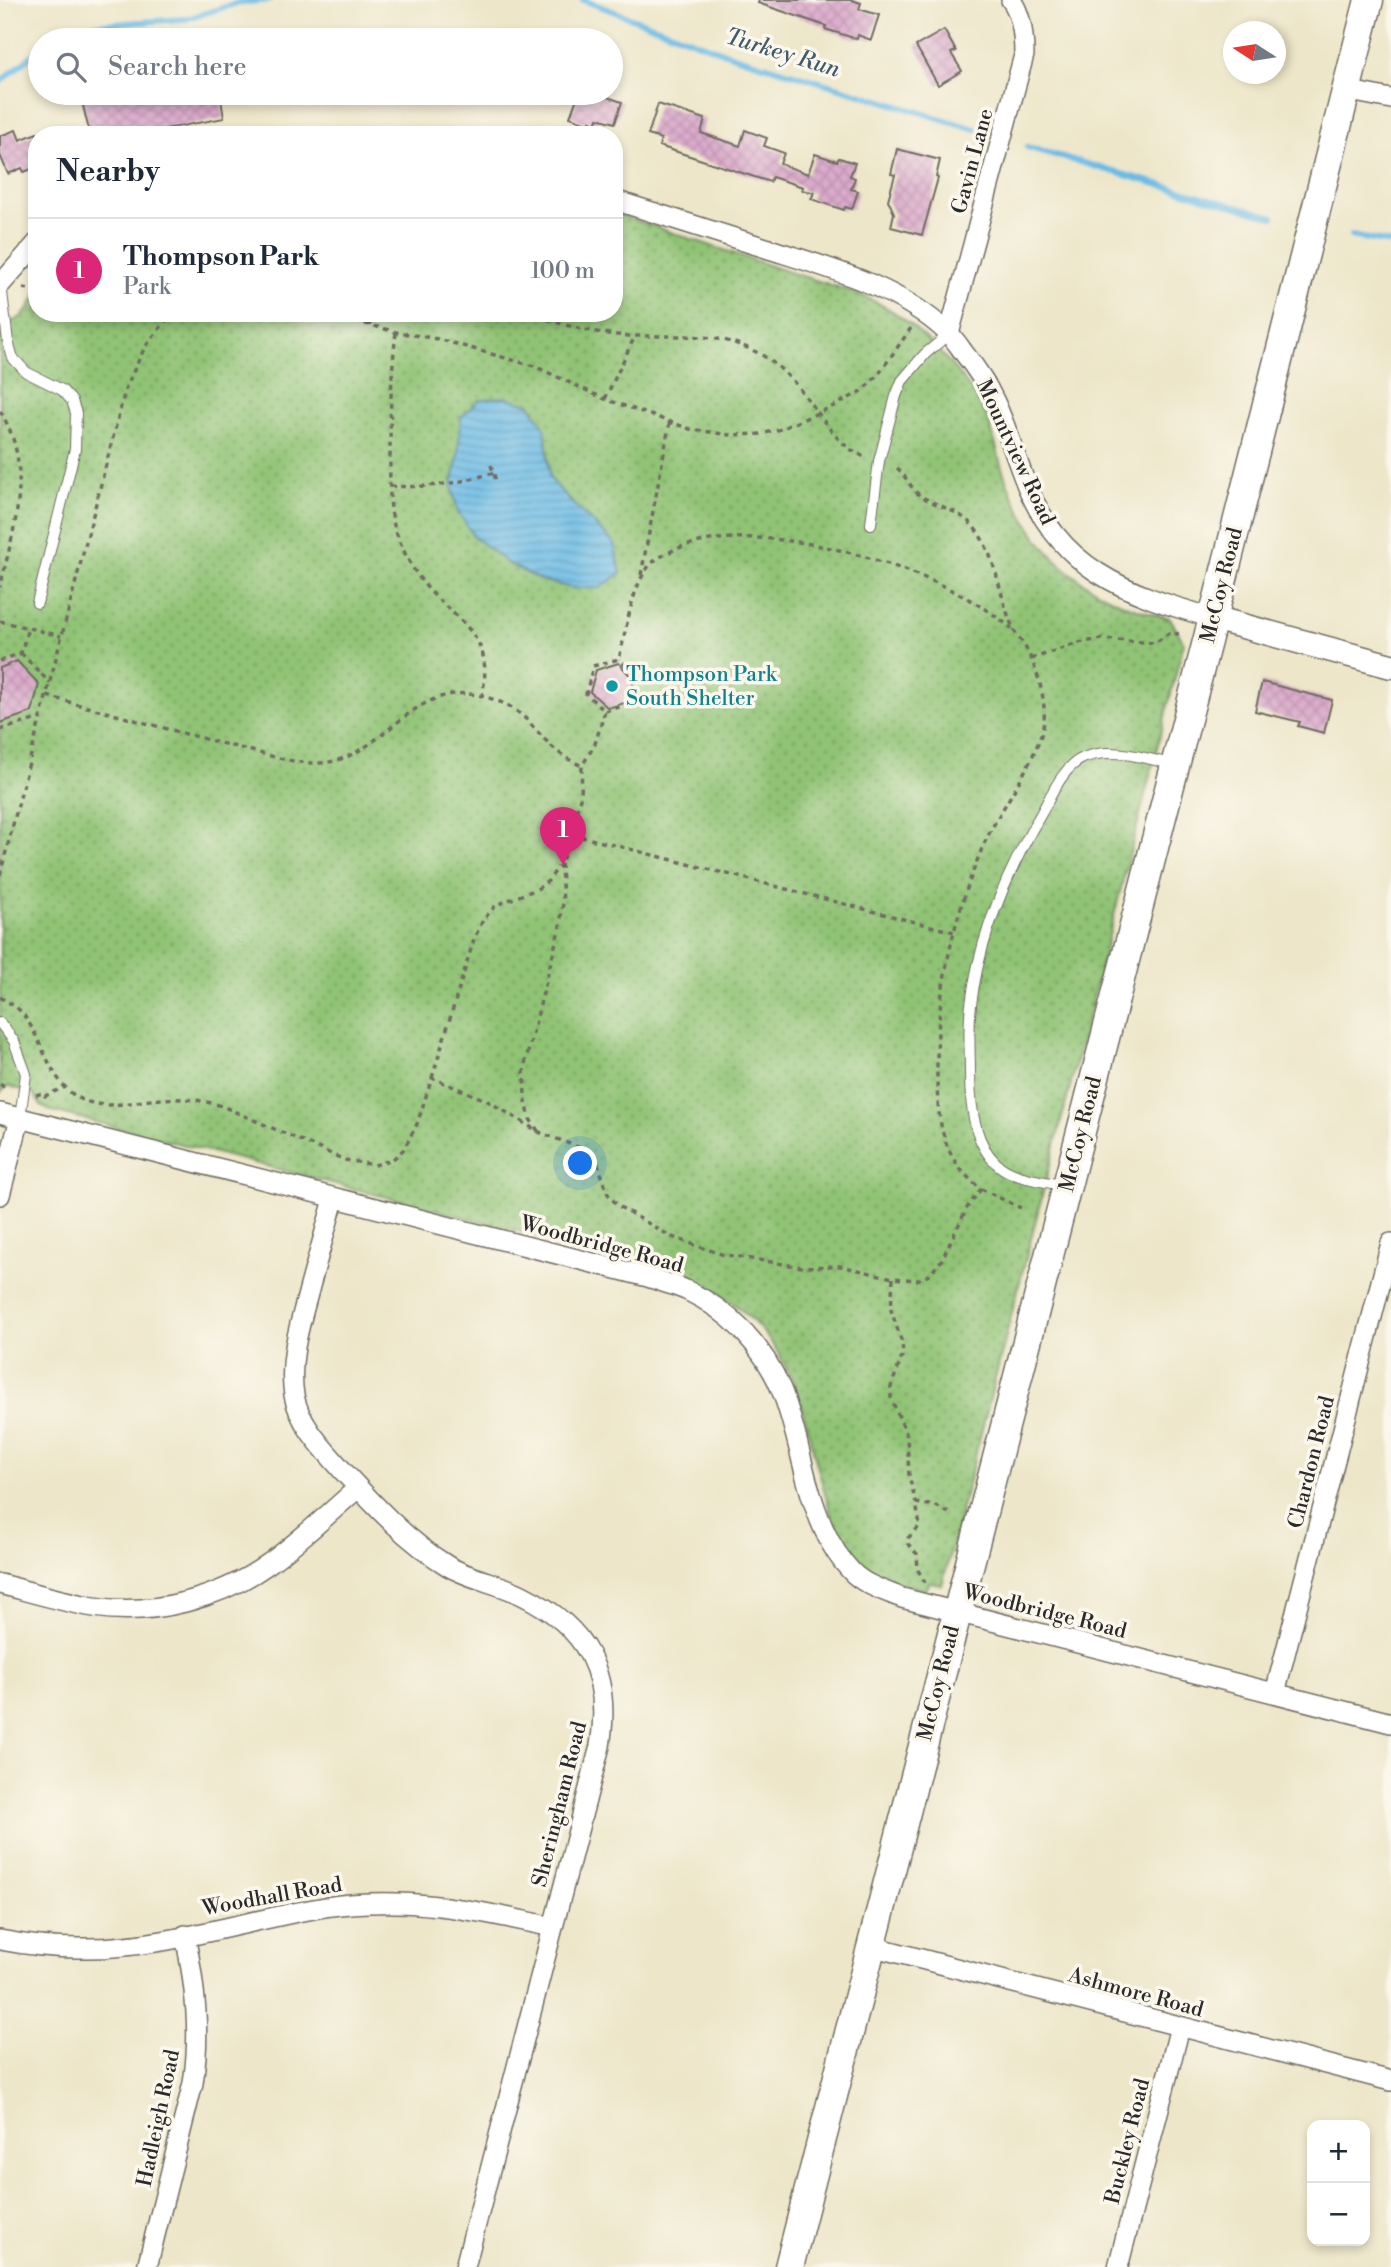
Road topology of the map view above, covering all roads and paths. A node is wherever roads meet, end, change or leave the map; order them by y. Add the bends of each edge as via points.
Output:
1 (1011, 0) edge
2 (1369, 0) edge
3 (1345, 90) junction
4 (1391, 99) edge
5 (623, 203) edge
6 (28, 254) edge
7 (2, 284) edge
8 (165, 322) edge
9 (356, 322) edge
10 (370, 322) edge
11 (560, 322) edge
12 (913, 325) dead end
13 (370, 326) junction
14 (396, 332) junction
15 (949, 334) junction
16 (635, 336) junction
17 (605, 399) junction
18 (0, 411) edge
19 (818, 413) junction
20 (670, 421) junction
21 (879, 461) junction
22 (491, 465) dead end
23 (493, 472) junction
24 (496, 481) dead end
25 (390, 486) junction
26 (871, 524) dead end
27 (0, 587) edge
28 (638, 588) junction
29 (37, 603) dead end
30 (1213, 618) junction
31 (0, 621) edge
32 (28, 628) junction
33 (1015, 632) junction
34 (1179, 634) dead end
35 (61, 636) junction
36 (21, 653) junction
37 (619, 659) junction
38 (1031, 659) junction
39 (0, 661) edge
40 (1391, 666) edge
41 (50, 683) junction
42 (47, 696) junction
43 (482, 696) junction
44 (605, 711) junction
45 (41, 718) junction
46 (0, 730) edge
47 (1175, 765) junction
48 (582, 766) junction
49 (571, 834) junction
50 (561, 864) junction
51 (0, 875) edge
52 (954, 932) junction
53 (0, 997) edge
54 (0, 1023) edge
55 (432, 1079) junction
56 (0, 1113) edge
57 (20, 1118) junction
58 (539, 1132) junction
59 (1066, 1186) junction
60 (981, 1189) junction
61 (0, 1195) edge
62 (334, 1199) junction
63 (1021, 1208) dead end
64 (1391, 1243) edge
65 (893, 1278) junction
66 (358, 1488) junction
67 (916, 1503) junction
68 (951, 1514) dead end
69 (0, 1584) edge
70 (930, 1585) dead end
71 (957, 1611) junction
72 (1275, 1693) junction
73 (1391, 1723) edge
74 (552, 1927) junction
75 (185, 1935) junction
76 (0, 1940) edge
77 (871, 1946) junction
78 (1181, 2027) junction
79 (1391, 2081) edge
80 (147, 2267) edge
81 (465, 2267) edge
82 (789, 2267) edge
83 (1118, 2267) edge

1 - 15 street, Gavin Lane via 1024,38 1024,54
2 - 3 main road, McCoy Road
3 - 4 street
3 - 30 main road, McCoy Road
5 - 15 street, Mountview Road via 876,286 922,311
6 - 7 street
7 - 29 lane via 13,358 26,372 62,390 76,413 75,449
8 - 35 path via 145,347 126,387
9 - 13 path
10 - 13 path
11 - 16 path
12 - 19 path via 869,385
13 - 14 path
14 - 17 path via 534,366
14 - 25 path
15 - 21 lane via 902,381
15 - 30 street, Mountview Road via 994,397 1042,517 1063,545 1093,571 1124,589
16 - 17 path
16 - 19 path via 693,335 741,345 770,360
17 - 20 path
18 - 27 path via 14,441 20,477 17,514
19 - 20 path via 778,430 750,435 712,433
19 - 21 path via 847,447
20 - 28 path
21 - 26 lane
21 - 33 path via 897,467 921,496 972,526 988,553
22 - 23 path
23 - 24 path
23 - 25 path via 452,485
25 - 43 path via 395,528 415,571 477,639 484,667
28 - 33 path via 651,564 681,547 717,539 766,539 859,555 905,572 967,598
28 - 37 path
30 - 40 street, Mountview Road
30 - 47 main road, McCoy Road
31 - 32 path
32 - 35 path
32 - 36 path
33 - 38 path
34 - 38 path via 1170,633 1155,643 1102,639 1077,643
35 - 41 path
36 - 39 path
36 - 41 path
37 - 44 path via 638,677 630,704
37 - 44 path via 593,666 586,694
38 - 52 path via 1044,702 1040,739 985,843
41 - 42 path
42 - 43 path via 264,754 318,763 357,751 425,702 457,694
42 - 45 path
43 - 48 path via 515,709 552,747
44 - 48 path via 595,744
45 - 46 path
45 - 51 path
47 - 59 main road, McCoy Road
47 - 59 lane via 1107,753 1075,763 1058,784 1016,861 981,954 971,1006 970,1053 970,1102 979,1138 996,1163 1016,1174
48 - 49 path via 582,789
49 - 50 path
49 - 52 path
50 - 55 path via 537,889 496,905 480,925
50 - 58 path via 562,915 524,1068 528,1113
52 - 60 path via 939,1015 938,1104 953,1157
53 - 55 path via 21,1013 63,1084 84,1100 105,1106 163,1099 214,1103 356,1163 382,1164 399,1155 411,1138
54 - 57 lane via 14,1041 26,1074
55 - 58 path via 486,1100
56 - 57 street, Woodbridge Road
57 - 61 street
57 - 62 street, Woodbridge Road
58 - 65 path via 591,1153 614,1202 685,1243 738,1258 802,1267 841,1266
59 - 71 main road, McCoy Road
60 - 63 path
60 - 65 path via 935,1270 917,1280
62 - 66 street, Sheringham Road via 298,1329 292,1368 294,1398 318,1443
62 - 71 street, Woodbridge Road via 648,1277 686,1290 718,1308 768,1361 782,1391 822,1526 852,1573 902,1598
64 - 72 street, Chardon Road
65 - 67 path via 891,1310 903,1354 891,1398 907,1436
66 - 69 street via 267,1565 202,1598 126,1610 93,1607
66 - 74 street, Sheringham Road via 418,1547 451,1567 547,1609 572,1629 597,1672 604,1709 600,1746
67 - 68 path
67 - 70 path via 920,1525 908,1544 917,1554 921,1577
71 - 72 street, Woodbridge Road
71 - 77 main road, McCoy Road
72 - 73 street, Woodbridge Road
74 - 75 street, Woodhall Road via 429,1903 372,1903 327,1907
74 - 81 street, Sheringham Road
75 - 76 street, Woodhall Road via 80,1948
75 - 80 street, Hadleigh Road via 198,2023 197,2058
77 - 78 street, Ashmore Road
77 - 82 main road, McCoy Road
78 - 79 street, Ashmore Road
78 - 83 street, Buckley Road

